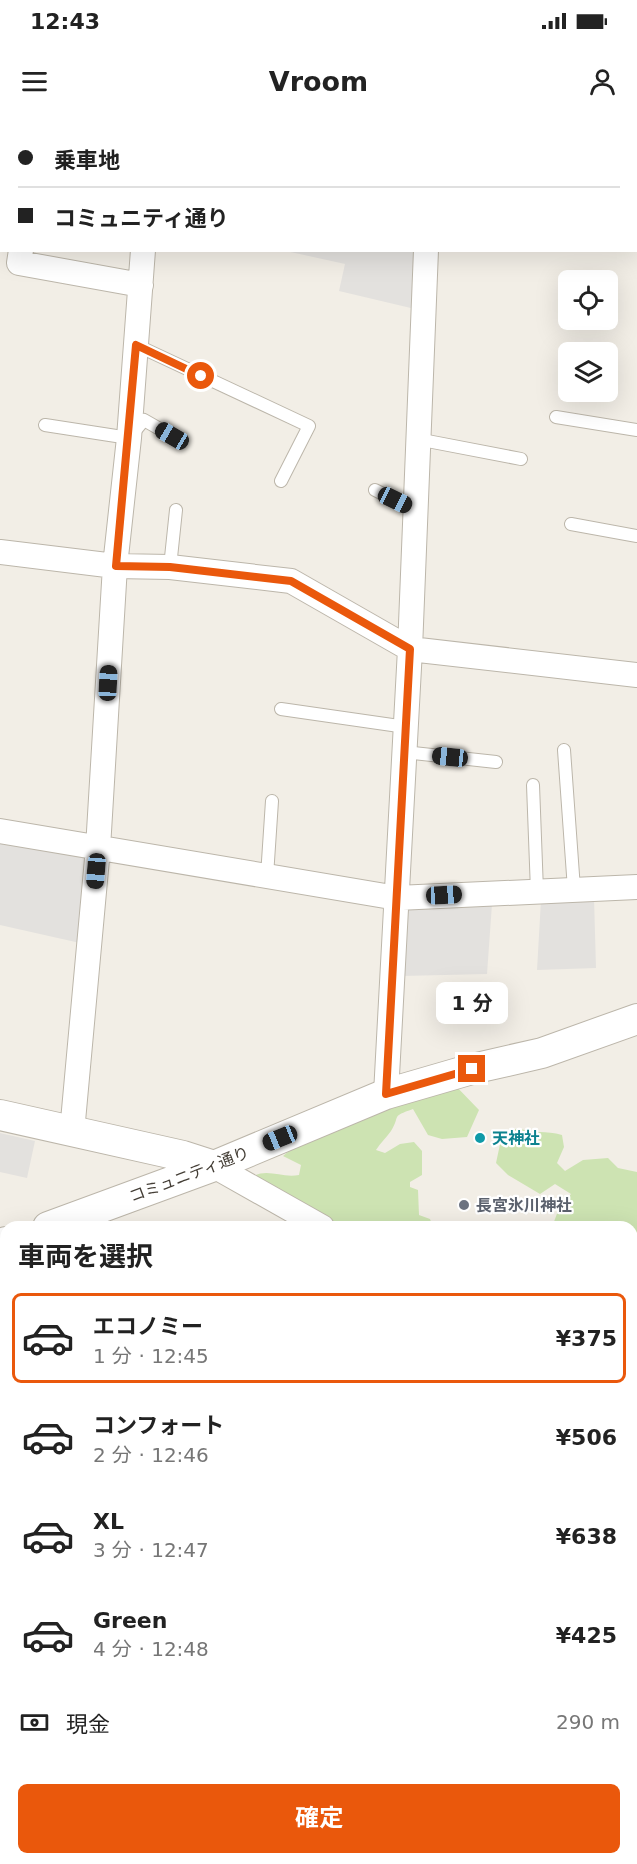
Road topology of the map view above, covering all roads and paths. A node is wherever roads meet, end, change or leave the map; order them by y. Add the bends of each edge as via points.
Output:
1 (21, 252) edge
2 (143, 252) edge
3 (426, 252) edge
4 (141, 285) junction
5 (136, 345) junction
6 (556, 417) dead end
7 (45, 425) dead end
8 (637, 430) edge
9 (172, 436) dead end
10 (129, 438) junction
11 (417, 439) junction
12 (521, 459) dead end
13 (281, 481) dead end
14 (375, 490) dead end
15 (176, 510) dead end
16 (415, 510) junction
17 (571, 524) dead end
18 (637, 536) edge
19 (0, 552) edge
20 (116, 566) junction
21 (170, 567) junction
22 (410, 649) junction
23 (637, 675) edge
24 (280, 709) dead end
25 (406, 727) junction
26 (564, 750) dead end
27 (405, 752) junction
28 (496, 762) dead end
29 (533, 785) dead end
30 (273, 801) dead end
31 (0, 831) edge
32 (98, 848) junction
33 (267, 876) junction
34 (637, 886) edge
35 (574, 889) junction
36 (537, 891) junction
37 (397, 897) junction
38 (637, 1019) edge
39 (386, 1094) junction
40 (0, 1115) edge
41 (72, 1132) junction
42 (214, 1166) junction
43 (97, 1219) edge
44 (311, 1221) edge

1 - 4 street via 19,263
2 - 4 street
3 - 11 street
4 - 5 street
5 - 10 street
5 - 13 lane via 309,426
6 - 8 lane
7 - 10 lane
9 - 10 lane via 144,420
10 - 20 street
11 - 12 lane
11 - 16 street
14 - 16 lane
15 - 21 lane
16 - 22 street
17 - 18 lane
19 - 20 street
20 - 21 street
20 - 32 street
21 - 22 street via 291,581
22 - 23 street
22 - 25 street
24 - 25 lane
25 - 27 street
26 - 35 lane
27 - 28 lane
27 - 37 street
29 - 36 lane
30 - 33 lane
31 - 32 street
32 - 33 street
32 - 41 street
33 - 37 street
34 - 35 street
35 - 36 street
36 - 37 street
37 - 39 street
38 - 39 street, コミュニティ通り via 542,1053
39 - 42 street, コミュニティ通り
40 - 41 street
41 - 42 street
42 - 43 street, コミュニティ通り
42 - 44 street

